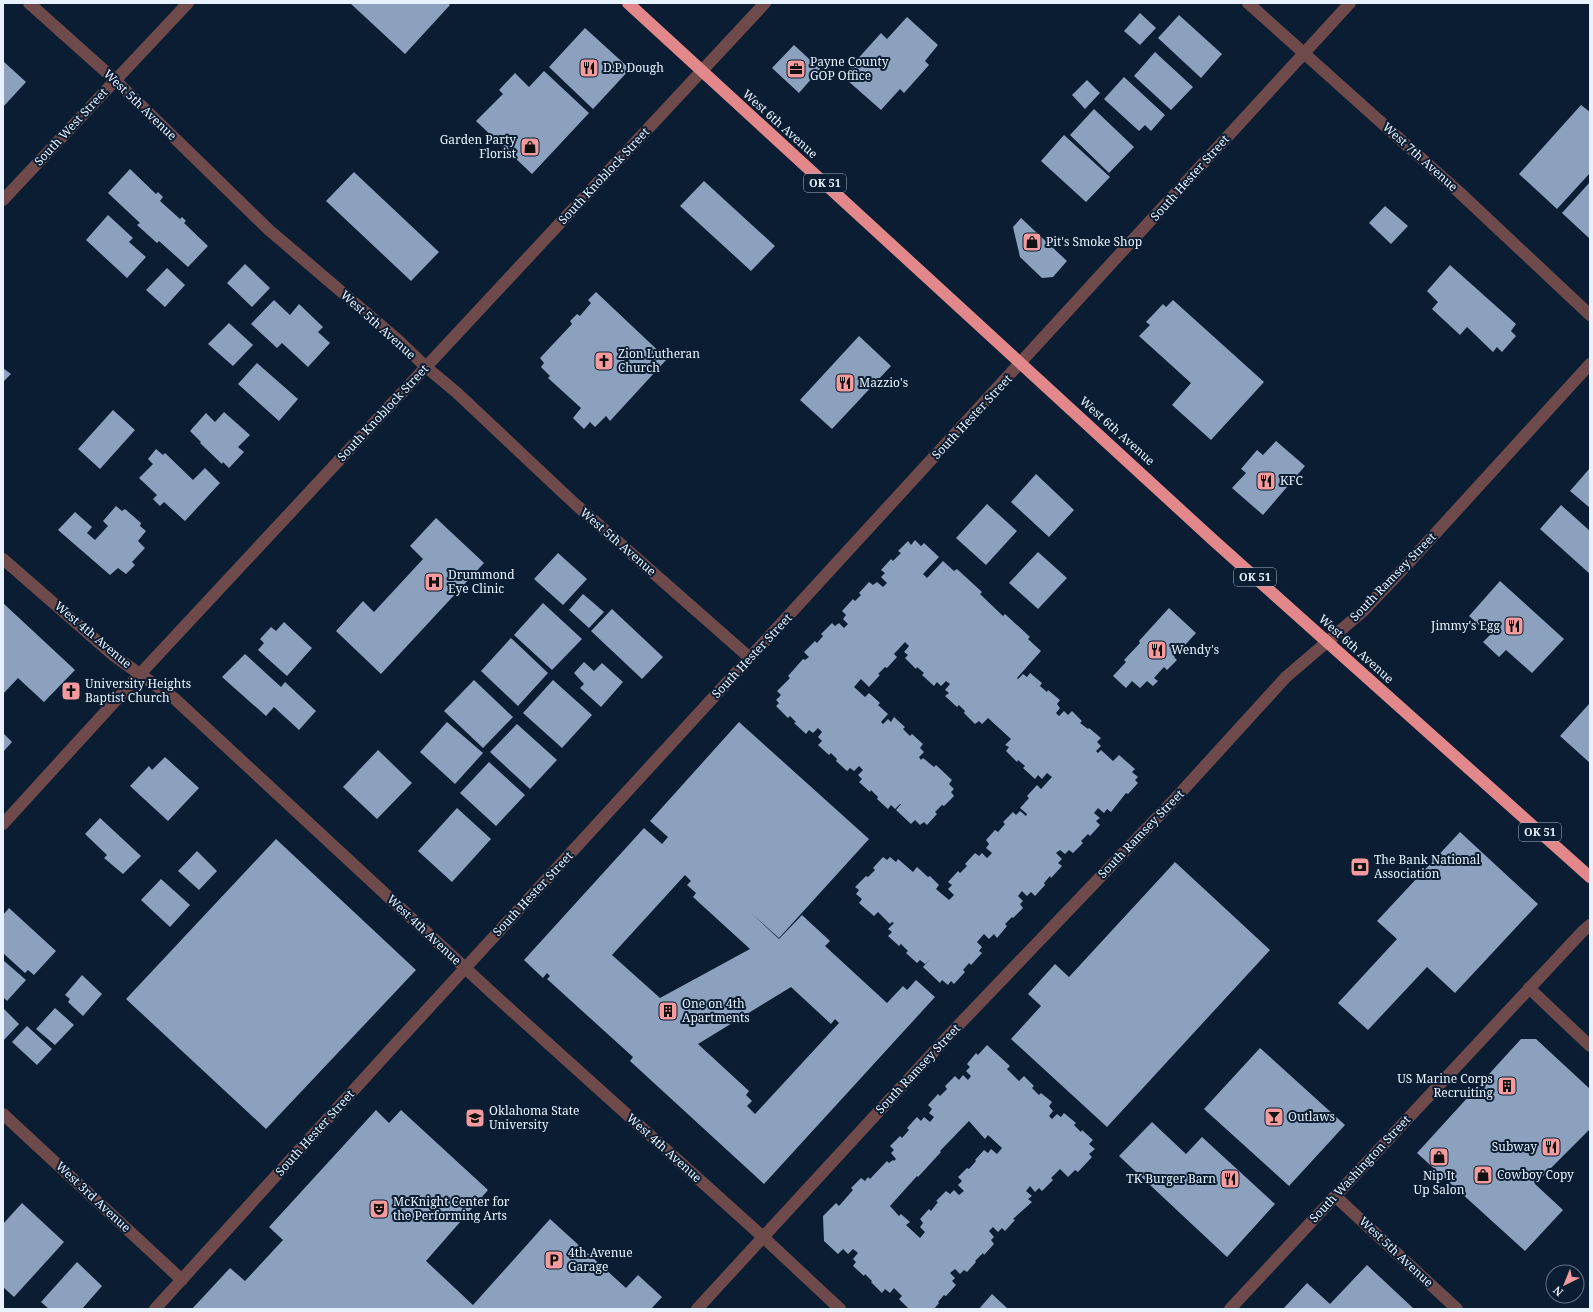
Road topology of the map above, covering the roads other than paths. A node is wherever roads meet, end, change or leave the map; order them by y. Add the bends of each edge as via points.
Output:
1 (29, 3) edge
2 (188, 3) edge
3 (628, 3) edge
4 (765, 3) edge
5 (1248, 3) edge
6 (1350, 3) edge
7 (1304, 53) junction
8 (702, 71) junction
9 (115, 80) junction
10 (3, 200) edge
11 (1590, 315) edge
12 (1021, 363) junction
13 (1590, 364) edge
14 (426, 367) junction
15 (3, 558) edge
16 (1327, 642) junction
17 (750, 658) junction
18 (140, 674) junction
19 (3, 824) edge
20 (1590, 877) edge
21 (1590, 925) edge
22 (465, 968) junction
23 (1529, 988) junction
24 (1590, 1046) edge
25 (3, 1114) edge
26 (1335, 1196) junction
27 (763, 1237) junction
28 (182, 1280) junction
29 (155, 1309) edge
30 (697, 1309) edge
31 (840, 1309) edge
32 (1230, 1309) edge
33 (1457, 1309) edge

1 - 9 street, West 5th Avenue
2 - 9 street, South West Street
3 - 8 highway, West 6th Avenue / OK 51
4 - 8 street, South Knoblock Street
5 - 7 street, West 7th Avenue
6 - 7 street, South Hester Street
7 - 11 street, West 7th Avenue via 1460,193
7 - 12 street, South Hester Street
8 - 12 highway, West 6th Avenue / OK 51
8 - 14 street, South Knoblock Street
9 - 10 street, South West Street
9 - 14 street, West 5th Avenue via 269,230
12 - 16 highway, West 6th Avenue / OK 51
12 - 17 street, South Hester Street
13 - 16 street, South Ramsey Street via 1402,570 1362,612
14 - 17 street, West 5th Avenue via 574,503
14 - 18 street, South Knoblock Street
15 - 18 street, West 4th Avenue via 114,655
16 - 20 highway, West 6th Avenue / OK 51
16 - 27 street, South Ramsey Street via 1286,677 1173,801 951,1033
17 - 22 street, South Hester Street
18 - 19 street, South Knoblock Street
18 - 22 street, West 4th Avenue via 181,704
21 - 23 street, South Washington Street
22 - 27 street, West 4th Avenue
22 - 28 street, South Hester Street
23 - 24 street
23 - 26 street, South Washington Street
25 - 28 street, West 3rd Avenue
26 - 32 street, South Washington Street
26 - 33 street, West 5th Avenue
27 - 30 street, South Ramsey Street
27 - 31 street, West 4th Avenue
28 - 29 street, South Hester Street

